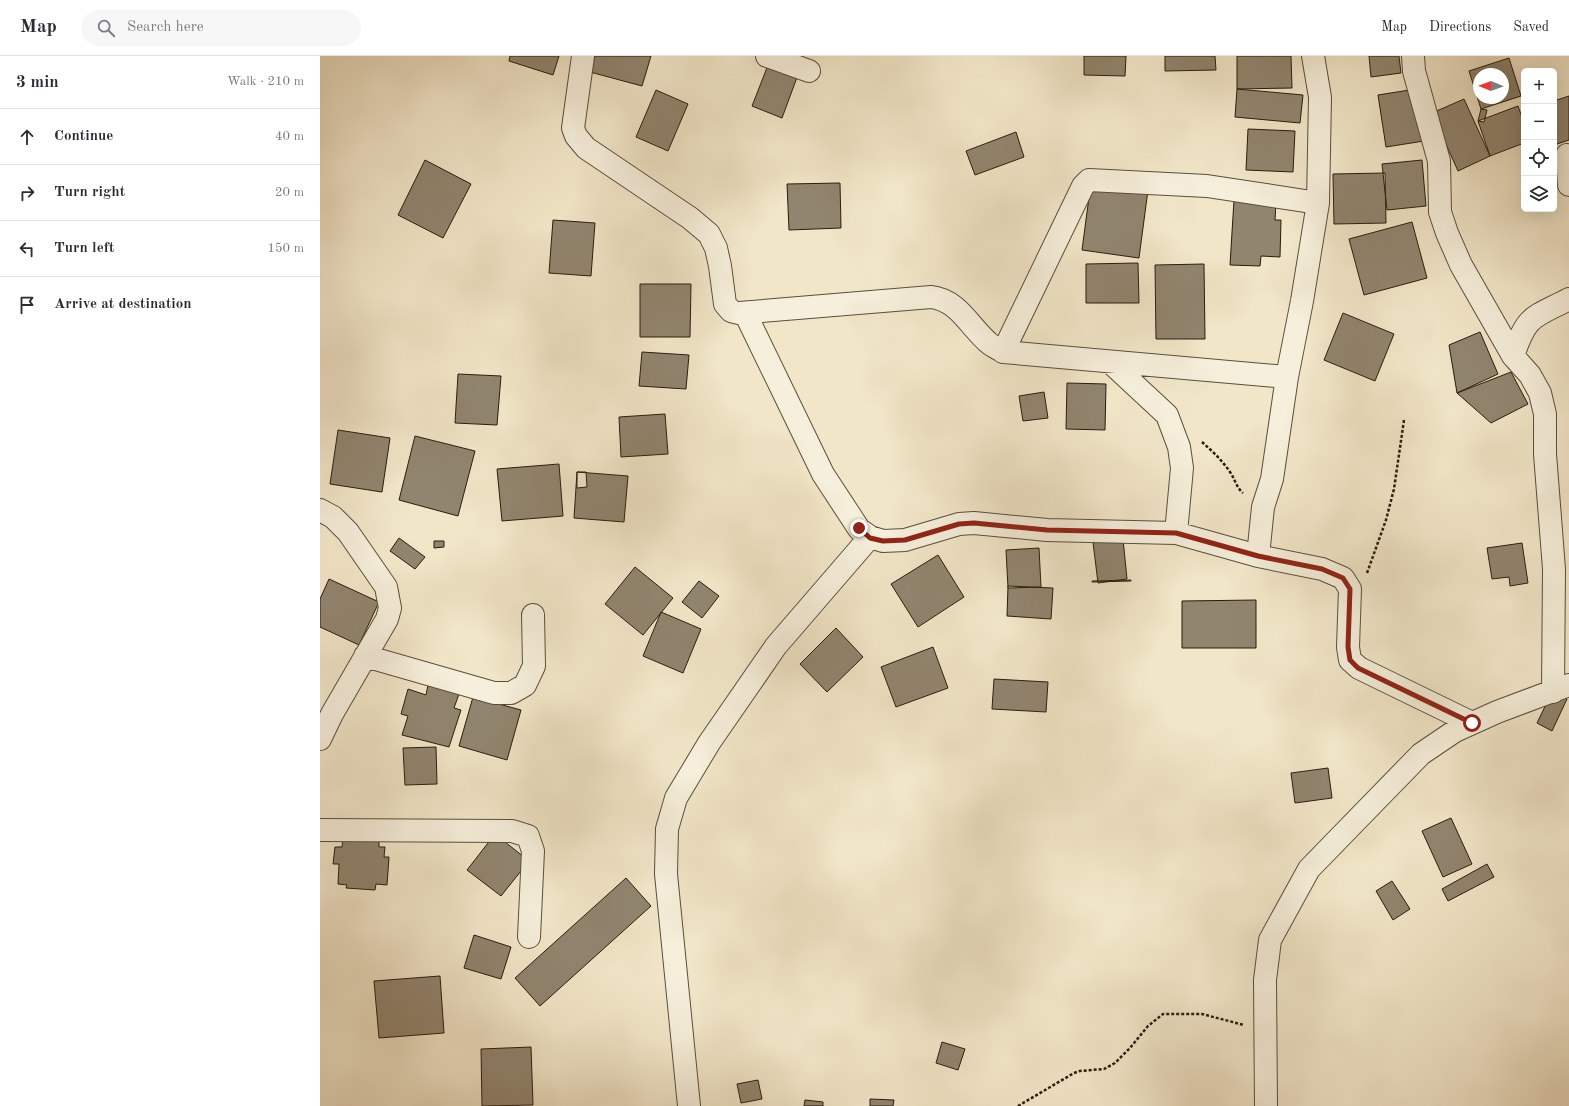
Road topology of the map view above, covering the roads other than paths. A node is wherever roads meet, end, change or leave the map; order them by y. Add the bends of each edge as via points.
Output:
1 (583, 56) edge
2 (767, 56) edge
3 (1313, 56) edge
4 (1413, 56) edge
5 (809, 71) dead end
6 (1567, 155) dead end
7 (1569, 185) edge
8 (1318, 203) junction
9 (1569, 298) edge
10 (746, 313) junction
11 (1003, 352) junction
12 (1513, 356) junction
13 (1110, 362) junction
14 (1287, 377) junction
15 (320, 510) edge
16 (1176, 533) junction
17 (870, 538) junction
18 (1258, 556) junction
19 (533, 615) dead end
20 (365, 656) junction
21 (1561, 688) edge
22 (1472, 723) junction
23 (320, 739) edge
24 (320, 830) edge
25 (529, 937) dead end
26 (689, 1106) edge
27 (1266, 1106) edge

1 - 10 street via 574,128 576,136 586,148 690,218 709,234 716,248 725,304 731,311
2 - 5 street
3 - 8 street via 1320,97
4 - 12 street via 1414,71 1439,162 1440,212 1447,233
6 - 7 street
8 - 11 street via 1207,186 1090,180 1083,186
8 - 14 street
9 - 12 street via 1537,315 1528,323
10 - 11 street via 939,298 958,310 990,344
10 - 17 street via 823,474 859,528
11 - 13 street
12 - 21 street via 1530,375 1540,393 1545,414 1545,454
13 - 14 street
13 - 16 street via 1167,415 1179,447 1182,468
14 - 18 street via 1272,478 1263,507
15 - 20 street via 333,517 348,532 388,592 390,608 387,619
16 - 17 street via 1047,530 974,523 959,524 905,540 883,541
16 - 18 street
17 - 26 street via 776,646 709,743 676,798 667,829 666,874
18 - 22 street via 1322,569 1343,578 1350,589 1350,660 1358,668
19 - 20 street via 534,666 526,685 511,693 494,693
20 - 23 street
21 - 22 street
22 - 27 street via 1454,731 1421,754 1309,869 1270,940 1266,980
24 - 25 street via 512,831 528,836 533,851

